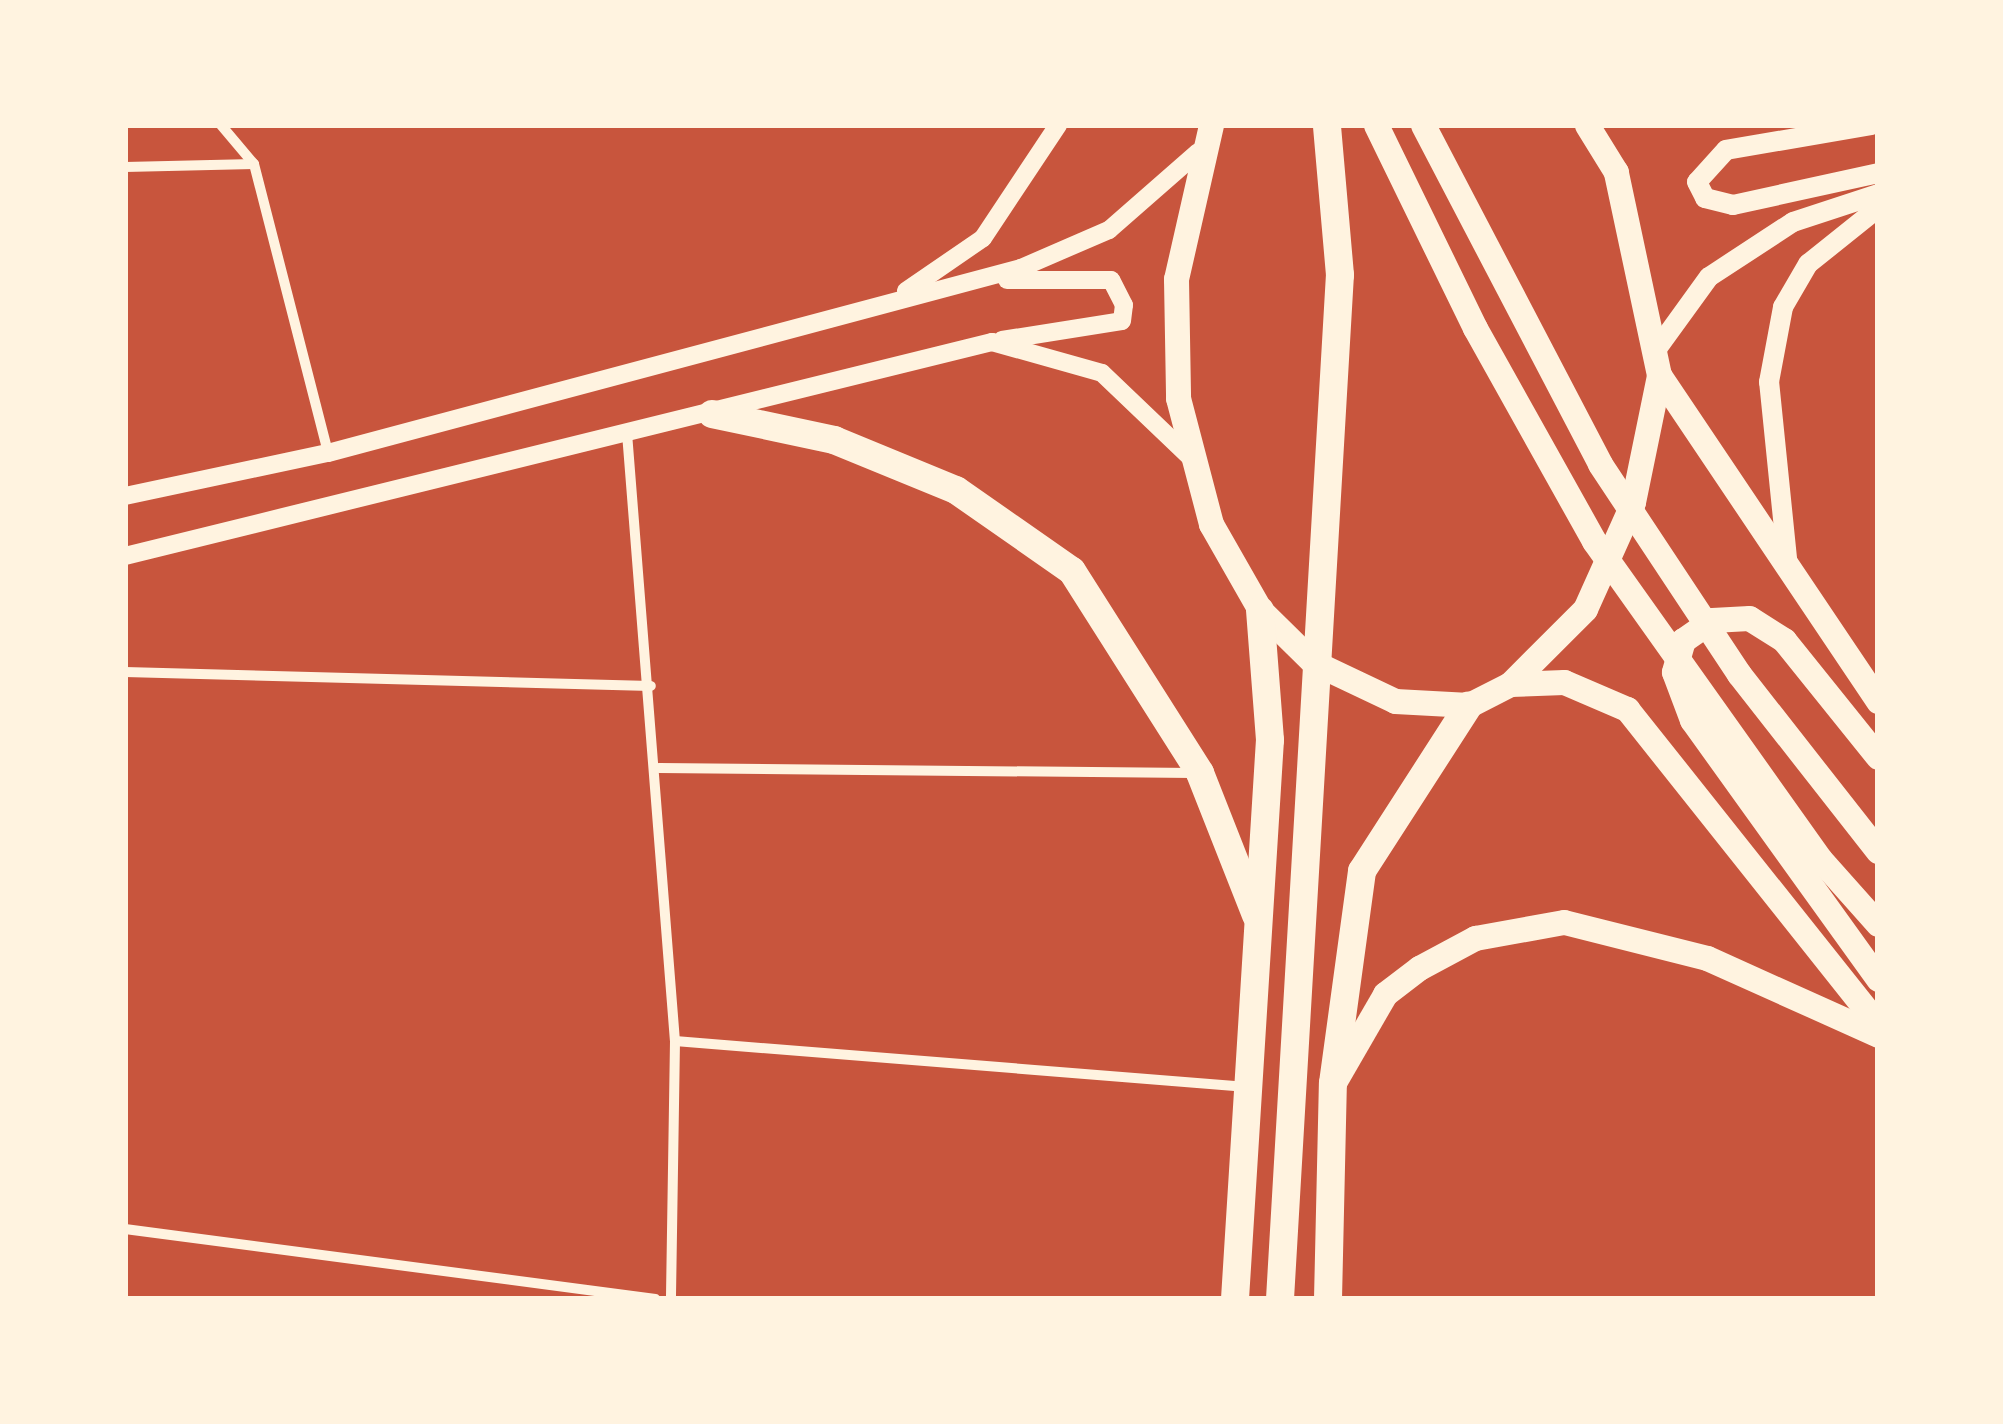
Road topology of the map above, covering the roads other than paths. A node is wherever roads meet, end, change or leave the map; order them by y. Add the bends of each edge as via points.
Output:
1 (221, 125) edge
2 (1058, 125) edge
3 (1210, 125) edge
4 (1326, 125) edge
5 (1376, 125) edge
6 (1423, 125) edge
7 (1588, 125) edge
8 (1872, 125) edge
9 (1198, 152) junction
10 (254, 164) junction
11 (125, 167) edge
12 (1878, 174) edge
13 (1878, 194) edge
14 (1878, 208) edge
15 (968, 283) junction
16 (863, 309) junction
17 (992, 342) junction
18 (1659, 346) junction
19 (1659, 375) junction
20 (712, 414) junction
21 (627, 434) junction
22 (328, 453) junction
23 (1194, 462) junction
24 (125, 496) edge
25 (125, 556) edge
26 (1790, 580) junction
27 (1260, 610) junction
28 (125, 672) edge
29 (1510, 684) junction
30 (651, 686) junction
31 (1878, 702) edge
32 (1469, 706) junction
33 (1878, 757) edge
34 (660, 768) junction
35 (1200, 773) junction
36 (1878, 852) edge
37 (1256, 915) junction
38 (1878, 924) edge
39 (1878, 979) edge
40 (1878, 1024) edge
41 (1878, 1035) edge
42 (675, 1041) junction
43 (1334, 1084) junction
44 (1248, 1088) junction
45 (125, 1229) edge
46 (654, 1299) edge
47 (670, 1299) edge
48 (1235, 1299) edge
49 (1280, 1299) edge
50 (1328, 1299) edge

1 - 10 street
2 - 16 street via 983,238 924,284
3 - 9 main road
4 - 49 highway via 1340,275
5 - 38 main road via 1474,328 1594,541 1820,859
6 - 36 main road via 1600,464 1739,674
7 - 18 main road via 1616,172
8 - 12 main road via 1726,150 1697,182 1706,198 1733,205
9 - 15 street via 1109,230
9 - 23 main road via 1176,279 1178,398
10 - 11 street
10 - 22 street
13 - 18 main road via 1793,222 1709,277
14 - 26 main road via 1808,264 1782,307 1769,382
15 - 16 street
15 - 17 street via 1069,275 1124,290 1122,321
16 - 22 street
17 - 20 street
17 - 23 street via 1102,373
18 - 19 main road
19 - 26 main road
19 - 29 main road via 1633,502 1585,609
20 - 21 street
20 - 35 highway via 834,440 956,490 1072,571
21 - 25 street
21 - 30 street
22 - 24 street
23 - 27 main road via 1211,524
26 - 31 main road
27 - 32 main road via 1313,662 1395,701
27 - 37 highway via 1270,740
28 - 30 street
29 - 32 main road
29 - 40 main road via 1564,682 1627,709
30 - 34 street
32 - 43 highway via 1362,871
33 - 39 main road via 1784,640 1749,618 1712,620 1683,640 1674,672 1692,720
34 - 35 street
34 - 42 street
35 - 37 highway
37 - 44 highway
41 - 43 main road via 1707,958 1564,922 1475,938 1419,968 1385,994
42 - 44 street
42 - 47 street
43 - 50 highway
44 - 48 highway
45 - 46 street

